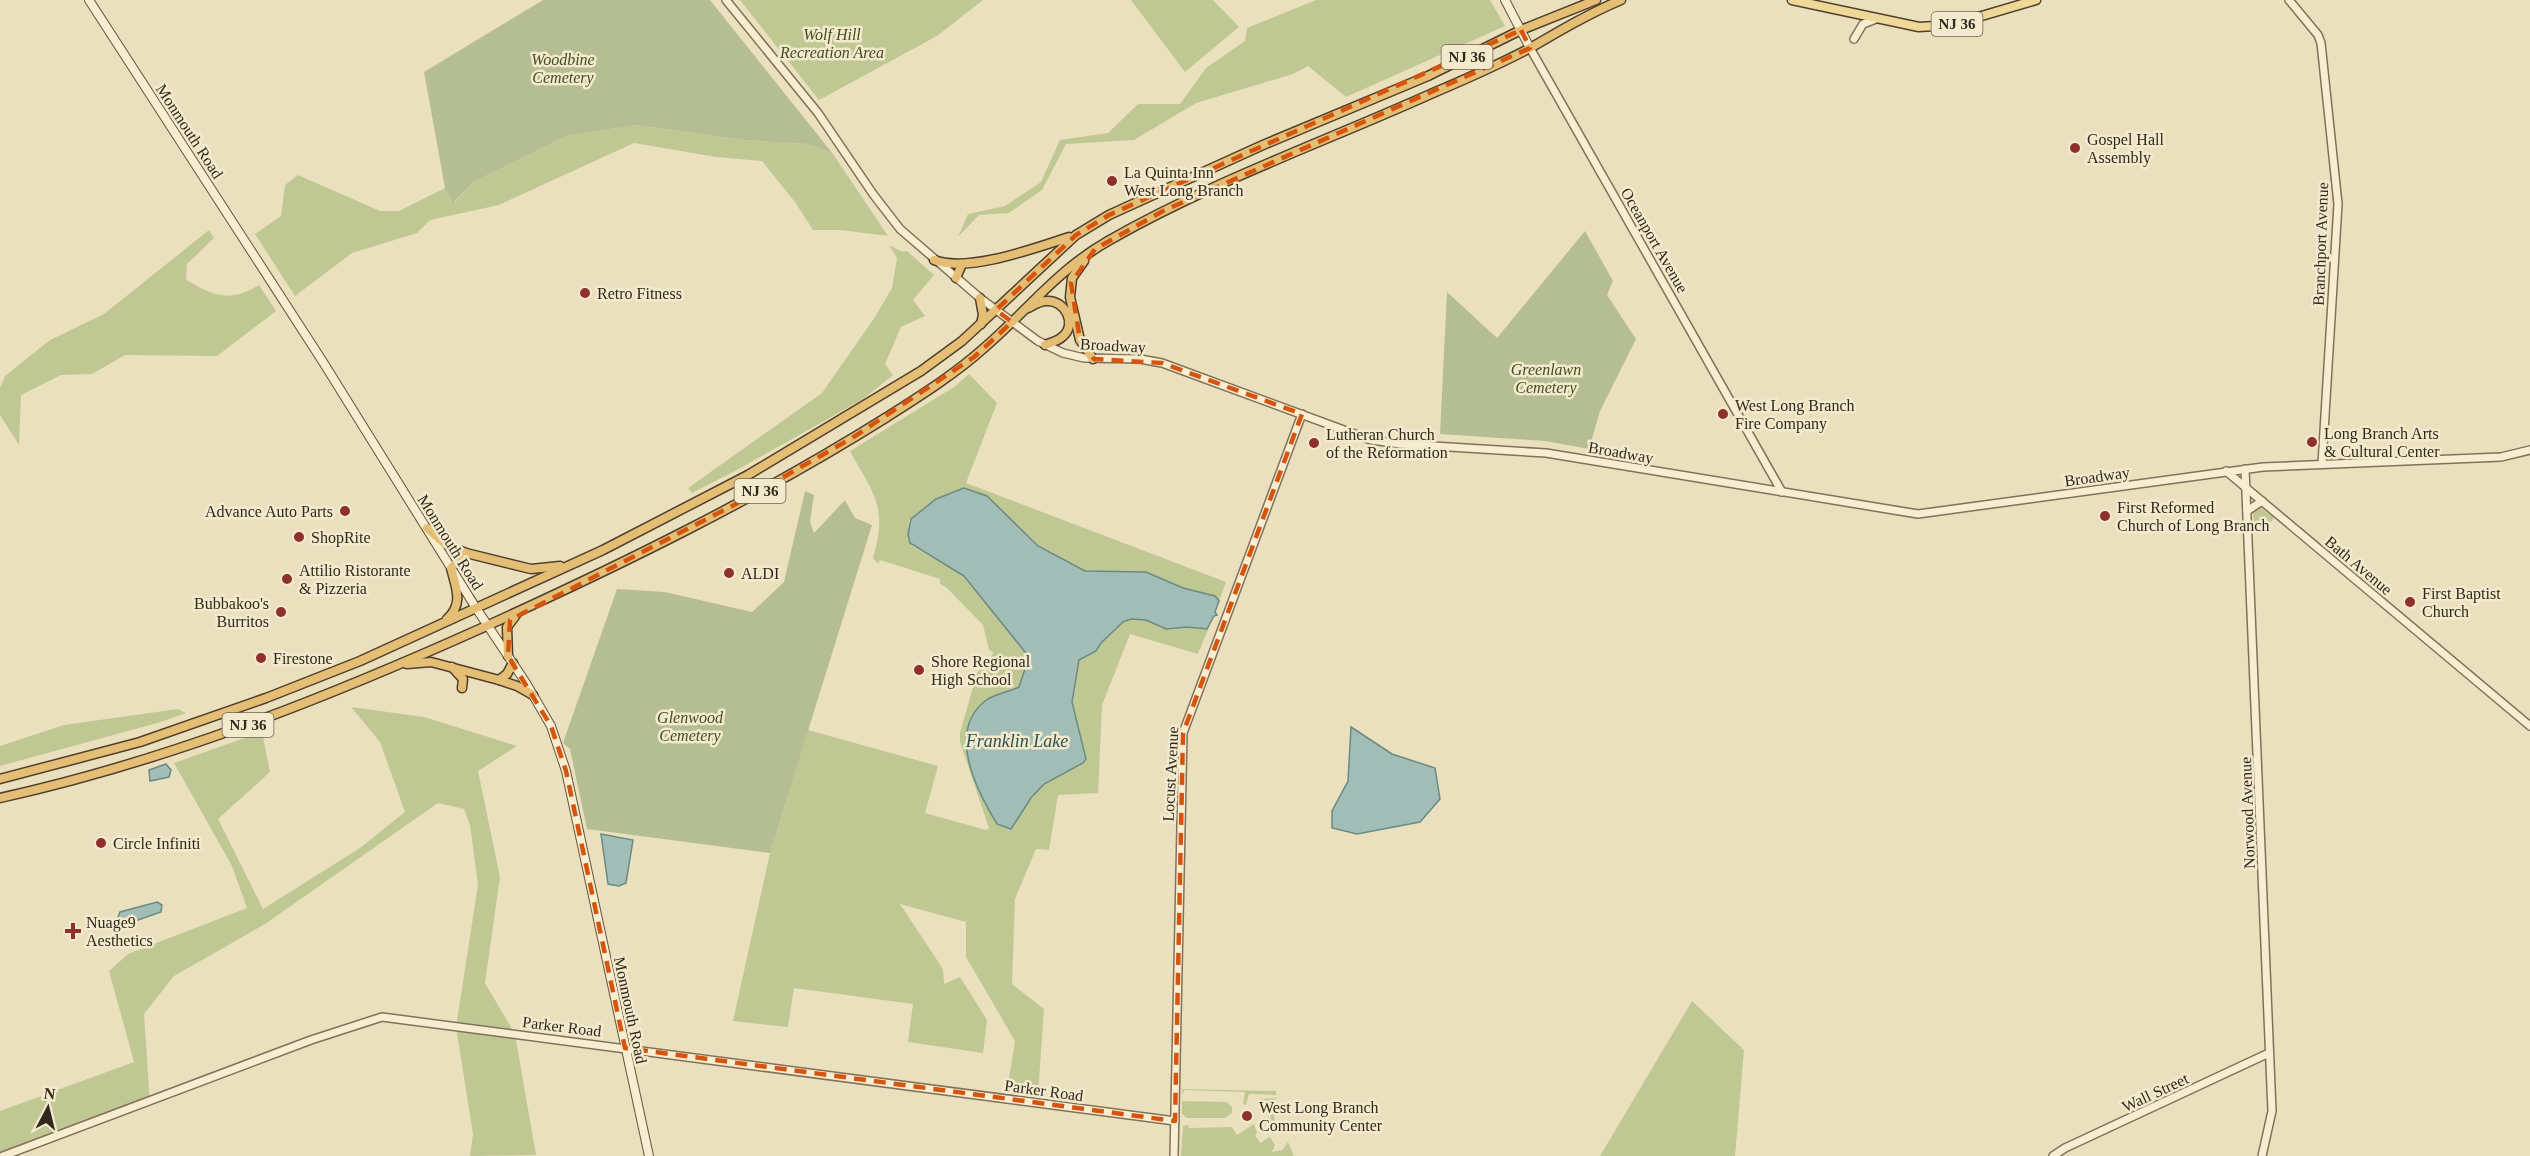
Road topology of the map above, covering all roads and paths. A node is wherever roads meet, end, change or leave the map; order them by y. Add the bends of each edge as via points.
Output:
1 (89, 0) edge
2 (726, 0) edge
3 (1505, 0) edge
4 (1596, 0) edge
5 (1621, 0) edge
6 (1792, 0) edge
7 (1830, 0) edge
8 (2036, 0) edge
9 (2289, 0) edge
10 (1814, 5) junction
11 (1876, 19) junction
12 (1521, 30) junction
13 (1854, 39) dead end
14 (1530, 48) junction
15 (1076, 235) junction
16 (1090, 253) junction
17 (934, 260) junction
18 (962, 264) junction
19 (956, 278) junction
20 (980, 298) junction
21 (996, 310) junction
22 (1022, 311) junction
23 (1012, 322) junction
24 (981, 325) junction
25 (1045, 345) junction
26 (1093, 359) junction
27 (1302, 414) junction
28 (2530, 450) edge
29 (2322, 464) junction
30 (2245, 469) junction
31 (2226, 471) junction
32 (2246, 488) junction
33 (1782, 492) junction
34 (2262, 501) junction
35 (2247, 511) junction
36 (427, 528) junction
37 (466, 553) junction
38 (569, 565) junction
39 (452, 568) junction
40 (476, 608) junction
41 (523, 610) junction
42 (445, 622) junction
43 (487, 625) junction
44 (511, 660) junction
45 (400, 664) junction
46 (452, 667) junction
47 (499, 680) junction
48 (462, 688) dead end
49 (533, 695) junction
50 (2530, 726) edge
51 (0, 779) edge
52 (0, 798) edge
53 (626, 1048) junction
54 (2269, 1053) junction
55 (1175, 1121) junction
56 (3, 1156) edge
57 (649, 1156) edge
58 (1174, 1156) edge
59 (2054, 1156) edge
60 (2262, 1156) edge

1 - 36 main road, Monmouth Road
2 - 17 street, Broadway via 818,113 894,221
3 - 12 main road, Oceanport Avenue
4 - 12 highway, NJ 36
5 - 14 highway, NJ 36
6 - 10 main road, NJ 36
7 - 10 street
8 - 11 main road, NJ 36 via 1936,27
9 - 29 street, Branchport Avenue via 2321,43 2337,186
10 - 11 main road, NJ 36
11 - 13 street via 1863,24
12 - 14 main road, Oceanport Avenue
12 - 15 highway, NJ 36 via 1428,76 1151,195
14 - 16 highway, NJ 36 via 1188,200
14 - 33 street, Oceanport Avenue
15 - 18 highway
15 - 21 highway, NJ 36
16 - 22 highway, NJ 36
16 - 26 highway via 1075,273 1070,291 1080,340
17 - 18 highway
17 - 19 street, Broadway
18 - 19 highway
19 - 20 street, Broadway
20 - 21 street, Broadway
20 - 24 highway
21 - 23 street, Broadway
21 - 24 highway, NJ 36
22 - 23 highway, NJ 36
22 - 25 highway via 1046,301 1064,308 1069,318 1067,332
23 - 25 street, Broadway
23 - 41 highway, NJ 36 via 974,357 852,438 675,536
24 - 38 highway, NJ 36 via 921,371 825,430 687,507
25 - 26 street, Broadway via 1074,357
26 - 27 street, Broadway via 1162,363
27 - 33 street, Broadway via 1379,442 1545,453
27 - 55 street, Locust Avenue via 1182,733
28 - 29 street, Broadway via 2502,457
29 - 30 street, Broadway
30 - 31 street, Broadway
30 - 32 street, Norwood Avenue
31 - 32 street, Bath Avenue
31 - 33 street, Broadway via 1918,514
32 - 34 street, Bath Avenue
32 - 35 street, Norwood Avenue
34 - 35 street
34 - 50 street, Bath Avenue
35 - 54 street, Norwood Avenue
36 - 37 highway via 445,544
36 - 39 main road, Monmouth Road
37 - 38 highway via 531,569
37 - 39 highway
38 - 40 highway, NJ 36
39 - 40 main road, Monmouth Road
39 - 42 highway via 459,601
40 - 42 highway, NJ 36
40 - 43 main road, Monmouth Road
41 - 43 highway, NJ 36
41 - 44 highway via 513,616 507,627
42 - 51 highway, NJ 36 via 351,665 192,725
43 - 44 main road, Monmouth Road
43 - 45 highway, NJ 36
44 - 47 highway via 507,675
44 - 49 main road, Monmouth Road
45 - 46 highway via 431,662
45 - 52 highway, NJ 36 via 190,745
46 - 47 highway
46 - 48 highway via 463,679
47 - 49 highway
49 - 53 main road, Monmouth Road via 551,726 566,771
53 - 55 street, Parker Road
53 - 56 street, Parker Road via 382,1017
53 - 57 main road, Monmouth Road
54 - 59 street, Wall Street
54 - 60 street, Norwood Avenue via 2272,1111
55 - 58 street, Locust Avenue

